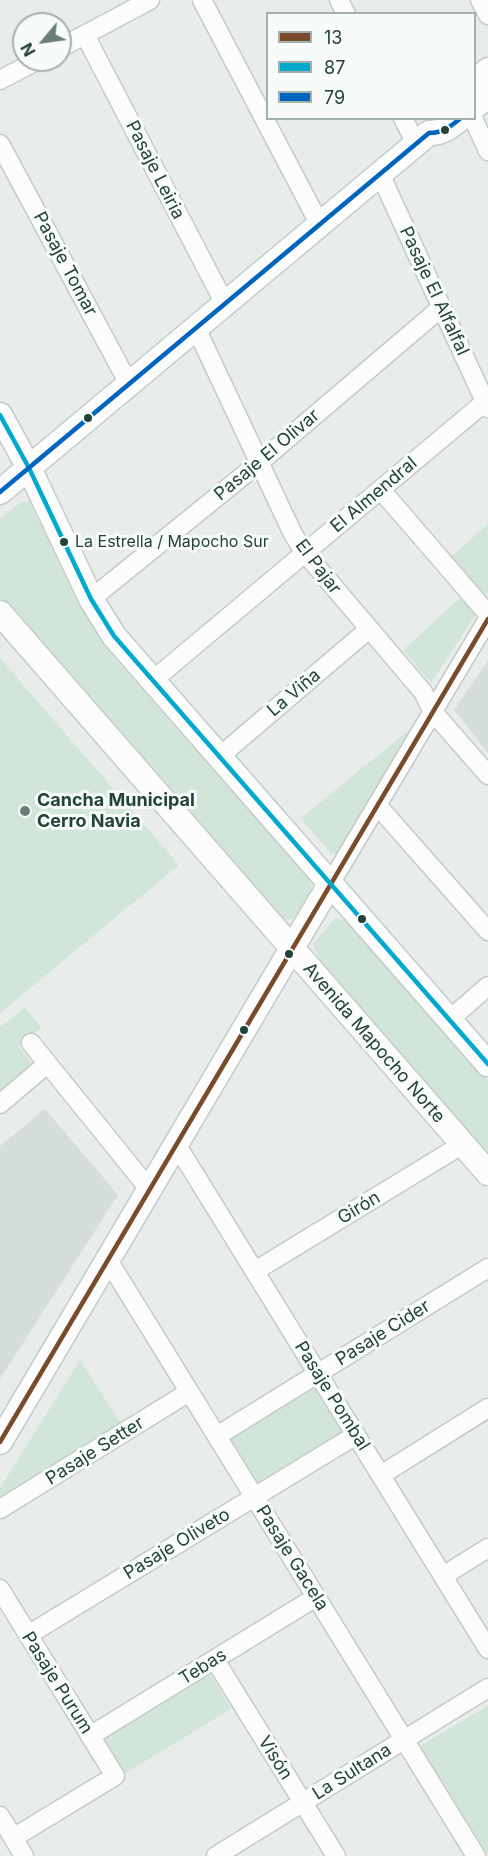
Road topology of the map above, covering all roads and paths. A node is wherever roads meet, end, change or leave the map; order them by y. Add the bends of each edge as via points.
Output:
1 (150, 0) edge
2 (202, 0) edge
3 (480, 0) edge
4 (488, 15) edge
5 (85, 35) junction
6 (72, 42) edge
7 (488, 70) edge
8 (16, 72) edge
9 (476, 80) edge
10 (0, 81) edge
11 (488, 96) edge
12 (476, 105) edge
13 (406, 120) edge
14 (458, 120) edge
15 (474, 120) edge
16 (426, 132) edge
17 (0, 144) edge
18 (488, 151) edge
19 (380, 174) junction
20 (320, 225) junction
21 (225, 304) junction
22 (442, 307) junction
23 (196, 328) junction
24 (129, 384) junction
25 (487, 405) edge
26 (0, 415) edge
27 (260, 462) junction
28 (29, 468) junction
29 (381, 490) junction
30 (0, 492) edge
31 (305, 553) junction
32 (91, 599) junction
33 (0, 613) edge
34 (488, 615) edge
35 (488, 619) edge
36 (369, 629) junction
37 (152, 681) junction
38 (433, 712) junction
39 (219, 757) junction
40 (488, 775) edge
41 (377, 805) junction
42 (330, 884) junction
43 (488, 931) edge
44 (292, 949) junction
45 (488, 986) edge
46 (450, 1020) junction
47 (31, 1044) dead end
48 (48, 1064) junction
49 (488, 1064) edge
50 (0, 1104) edge
51 (176, 1144) junction
52 (463, 1144) junction
53 (488, 1173) edge
54 (149, 1190) junction
55 (108, 1260) junction
56 (488, 1268) edge
57 (255, 1271) junction
58 (318, 1373) junction
59 (189, 1392) junction
60 (488, 1408) edge
61 (356, 1435) junction
62 (217, 1436) junction
63 (0, 1442) edge
64 (381, 1475) junction
65 (254, 1497) junction
66 (0, 1509) edge
67 (488, 1548) edge
68 (443, 1576) junction
69 (0, 1589) edge
70 (316, 1597) junction
71 (28, 1635) junction
72 (488, 1649) edge
73 (215, 1660) junction
74 (488, 1688) edge
75 (90, 1736) junction
76 (404, 1740) junction
77 (303, 1802) junction
78 (0, 1816) edge
79 (13, 1838) junction
80 (24, 1856) edge
81 (216, 1856) edge
82 (336, 1856) edge
83 (476, 1856) edge

1 - 5 street
2 - 20 street
3 - 4 street
5 - 6 street
5 - 21 street, Pasaje Leiria
7 - 9 street
8 - 10 street
11 - 12 street
13 - 16 street
14 - 16 street via 446,130
15 - 18 street
16 - 19 street
17 - 24 street, Pasaje Tomar
19 - 20 street
19 - 22 street, Pasaje El Alfalfal
20 - 21 street
21 - 23 street
22 - 25 street, Pasaje El Alfalfal
22 - 27 street, Pasaje El Olivar
23 - 24 street
23 - 27 street, El Pajar
24 - 28 street
25 - 29 street, El Almendral
26 - 28 street
27 - 31 street, El Pajar
27 - 32 street, Pasaje El Olivar
28 - 30 street
28 - 32 street
29 - 31 street, El Almendral
29 - 34 street
31 - 36 street, El Pajar
31 - 37 street, El Almendral
32 - 37 street via 114,636
33 - 44 street, Avenida Mapocho Norte
35 - 38 street
36 - 38 street, El Pajar via 423,692
36 - 39 street, La Viña
37 - 39 street
38 - 40 street, El Pajar
38 - 41 street
39 - 42 street
41 - 42 street
41 - 43 street
42 - 44 street
42 - 46 street
44 - 51 street
44 - 52 street, Avenida Mapocho Norte
45 - 46 street
46 - 49 street
47 - 48 street
48 - 50 street
48 - 54 street
51 - 54 street
51 - 57 street, Pasaje Pombal
52 - 53 street, Avenida Mapocho Norte
52 - 57 street, Girón
54 - 55 street
55 - 59 street, Pasaje Gacela
55 - 63 street
56 - 58 street, Pasaje Cider
57 - 58 street, Pasaje Pombal
58 - 61 street, Pasaje Pombal
58 - 62 street, Pasaje Cider
59 - 62 street, Pasaje Gacela
59 - 66 street, Pasaje Setter
60 - 64 street
61 - 64 street, Pasaje Pombal
61 - 65 street, Pasaje Oliveto
62 - 65 street, Pasaje Gacela
64 - 68 street, Pasaje Pombal
65 - 70 street, Pasaje Gacela
65 - 71 street, Pasaje Oliveto
67 - 68 street
68 - 72 street, Pasaje Pombal
69 - 71 street, Pasaje Purum
70 - 73 street, Tebas
70 - 76 street, Pasaje Gacela
71 - 75 street, Pasaje Purum
73 - 75 street, Tebas
73 - 77 street, Visón
74 - 76 street, La Sultana
75 - 79 street, Pasaje Purum via 115,1776
76 - 77 street, La Sultana
76 - 83 street, Pasaje Gacela
77 - 81 street, La Sultana
77 - 82 street, Visón
78 - 79 street
79 - 80 street

